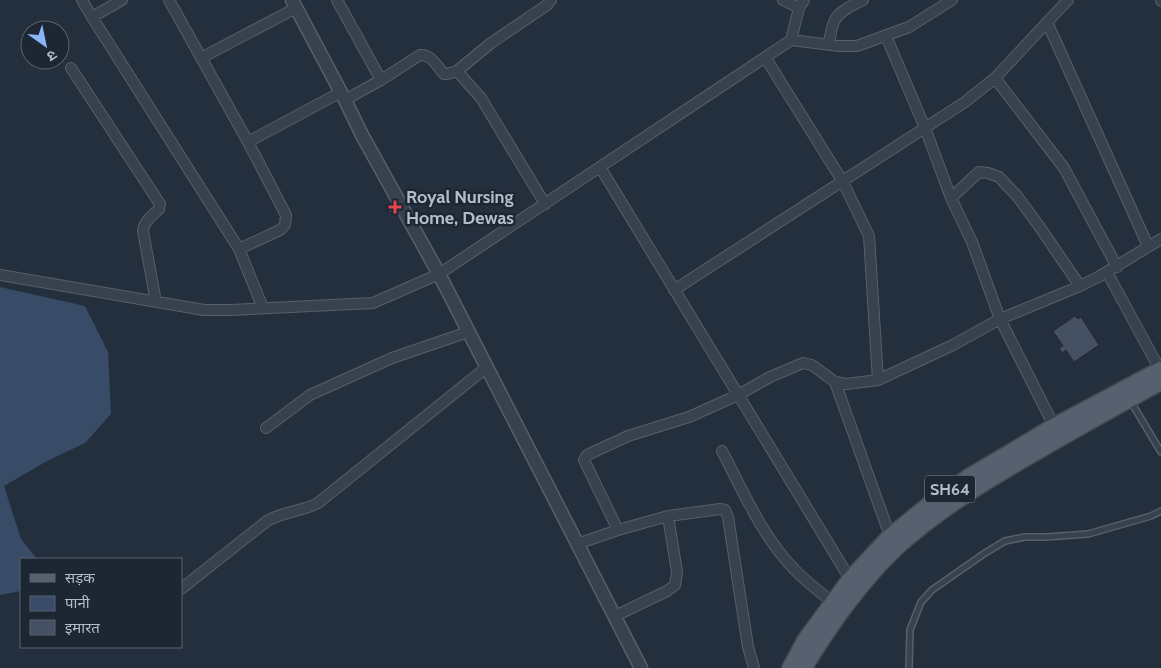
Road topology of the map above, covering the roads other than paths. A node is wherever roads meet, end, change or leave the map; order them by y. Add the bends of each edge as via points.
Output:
1 (82, 0) edge
2 (122, 0) edge
3 (169, 0) edge
4 (337, 0) edge
5 (551, 0) edge
6 (783, 0) edge
7 (863, 0) edge
8 (952, 0) edge
9 (1068, 0) edge
10 (294, 4) edge
11 (802, 4) edge
12 (92, 17) junction
13 (1048, 22) junction
14 (886, 36) junction
15 (791, 40) junction
16 (829, 45) junction
17 (765, 57) junction
18 (201, 58) junction
19 (71, 68) dead end
20 (457, 71) junction
21 (994, 78) junction
22 (381, 80) junction
23 (343, 96) junction
24 (925, 128) junction
25 (248, 142) junction
26 (600, 167) junction
27 (843, 182) junction
28 (951, 198) junction
29 (544, 204) junction
30 (1161, 239) edge
31 (1148, 246) junction
32 (239, 249) junction
33 (1117, 267) junction
34 (1107, 272) junction
35 (0, 274) edge
36 (439, 274) junction
37 (1080, 286) junction
38 (674, 290) junction
39 (156, 302) junction
40 (263, 308) junction
41 (1000, 319) junction
42 (468, 332) junction
43 (486, 367) junction
44 (1161, 374) edge
45 (878, 380) junction
46 (835, 382) junction
47 (738, 395) junction
48 (1129, 400) junction
49 (1054, 426) junction
50 (266, 428) dead end
51 (722, 451) dead end
52 (1161, 452) edge
53 (1161, 511) edge
54 (668, 516) junction
55 (618, 530) junction
56 (890, 536) junction
57 (577, 544) junction
58 (850, 579) junction
59 (182, 588) edge
60 (832, 602) junction
61 (615, 616) junction
62 (641, 668) edge
63 (754, 668) edge
64 (790, 668) edge
65 (804, 668) edge
66 (909, 668) edge

1 - 12 street
2 - 12 street
3 - 18 street
4 - 22 street
5 - 20 street
6 - 11 street
7 - 16 street via 844,9 835,18
8 - 14 street via 909,27
9 - 13 street
10 - 18 street
10 - 23 street
11 - 15 street
12 - 32 street
13 - 21 street
13 - 31 street
14 - 16 street via 857,46
14 - 24 street
15 - 16 street
15 - 17 street
17 - 26 street
17 - 27 street
18 - 25 street
19 - 39 street via 160,204 160,209 145,222 143,231
20 - 22 street via 444,74 425,54
20 - 29 street via 481,98
21 - 24 street
21 - 33 street via 1064,168
22 - 23 street
23 - 25 street
23 - 36 street
24 - 27 street
24 - 28 street
25 - 32 street via 286,215 286,225
26 - 29 street
26 - 38 street
27 - 38 street
27 - 45 street via 869,236
28 - 37 street via 979,172 999,177 1017,196
28 - 41 street via 972,242
29 - 36 street
30 - 31 street
31 - 33 street
32 - 40 street
33 - 34 street
34 - 37 street
34 - 44 street
35 - 39 street
36 - 40 street via 373,303
36 - 42 street
37 - 41 street
38 - 47 street
39 - 40 street via 204,310
41 - 45 street
41 - 49 street
42 - 43 street
42 - 50 street via 392,358 310,395
43 - 57 street
43 - 59 street via 318,503 267,521
44 - 48 main road, SH64
44 - 49 main road, SH64
45 - 46 street via 846,384
46 - 47 street via 812,365 803,363
46 - 56 street
47 - 55 street via 690,417 628,436 587,455 584,460
47 - 58 street
48 - 52 lane
48 - 65 main road, SH64 via 980,486 931,520 895,550 857,590
49 - 56 main road, SH64 via 970,476
51 - 60 street via 778,551 794,570
53 - 66 lane via 1088,534 1005,541 985,553 932,590 921,602 910,630
54 - 55 street
54 - 61 street via 677,572 675,585
54 - 63 street via 720,508 725,510
55 - 57 street
56 - 58 main road, SH64
57 - 61 street
58 - 60 main road, SH64
60 - 64 main road, SH64
61 - 62 street

